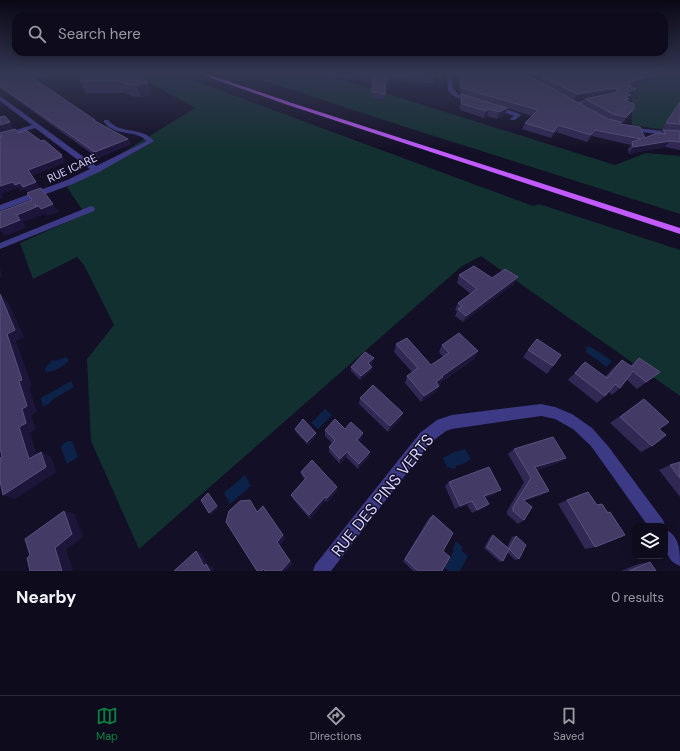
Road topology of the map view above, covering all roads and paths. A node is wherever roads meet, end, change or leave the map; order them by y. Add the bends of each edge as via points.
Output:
1 (2, 100) edge
2 (280, 100) edge
3 (470, 100) edge
4 (591, 100) edge
5 (479, 102) edge
6 (9, 104) junction
7 (487, 105) edge
8 (0, 106) edge
9 (580, 108) edge
10 (513, 120) dead end
11 (106, 121) dead end
12 (37, 125) junction
13 (624, 128) edge
14 (680, 135) edge
15 (0, 137) edge
16 (96, 170) junction
17 (0, 208) edge
18 (91, 209) dead end
19 (680, 231) edge
20 (0, 246) edge
21 (655, 523) edge
22 (668, 541) edge
23 (680, 558) edge
24 (321, 571) edge

1 - 6 street
2 - 19 main road
3 - 5 street
4 - 9 street via 571,103
6 - 8 street
6 - 12 street
7 - 10 street via 518,114
11 - 16 street, RUE ICARE via 121,131 145,135 151,141
12 - 15 street
12 - 16 street
13 - 14 street
16 - 17 street, RUE ICARE via 55,189
18 - 20 street
21 - 24 street, RUE DES PINS VERTS via 591,435 570,419 541,410 475,418 442,425 425,438
22 - 23 street

